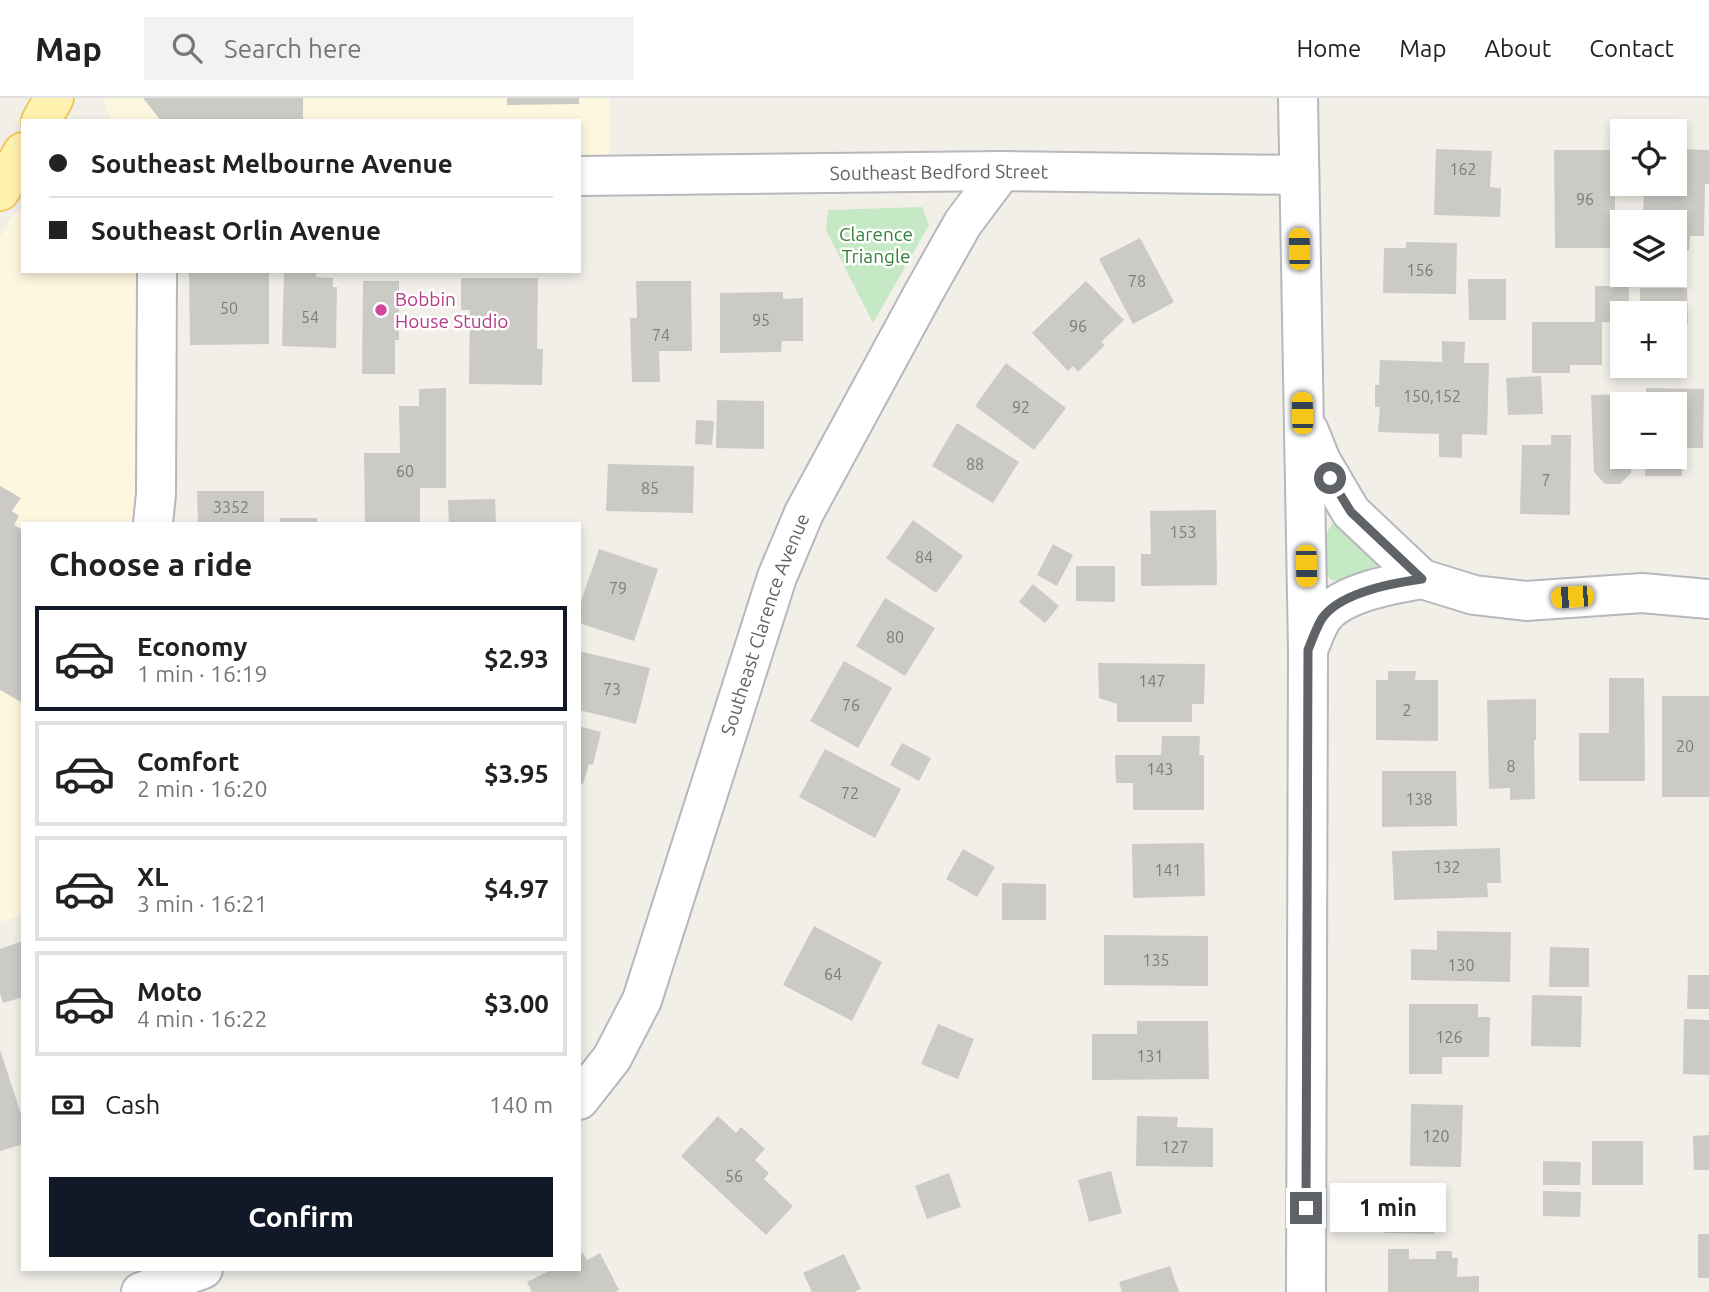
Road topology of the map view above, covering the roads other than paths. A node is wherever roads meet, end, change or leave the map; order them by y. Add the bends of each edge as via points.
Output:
1 (1298, 98) edge
2 (21, 155) edge
3 (1002, 171) junction
4 (1298, 175) junction
5 (581, 176) edge
6 (0, 191) edge
7 (157, 273) edge
8 (1302, 413) junction
9 (153, 522) edge
10 (1422, 579) junction
11 (1709, 599) edge
12 (1308, 650) junction
13 (581, 1097) edge
14 (198, 1271) edge
15 (141, 1292) edge
16 (1306, 1292) edge

1 - 4 street
2 - 6 main road
3 - 4 street, Southeast Bedford Street
3 - 5 street, Southeast Bedford Street
3 - 13 street, Southeast Clarence Avenue via 963,223 804,513 777,578 642,1000 612,1058
4 - 8 street
7 - 9 street
8 - 10 street via 1321,461 1351,512
8 - 12 street
10 - 11 street via 1474,595 1526,601 1642,593
10 - 12 street via 1380,586 1344,601 1322,618
12 - 16 street
14 - 15 street

